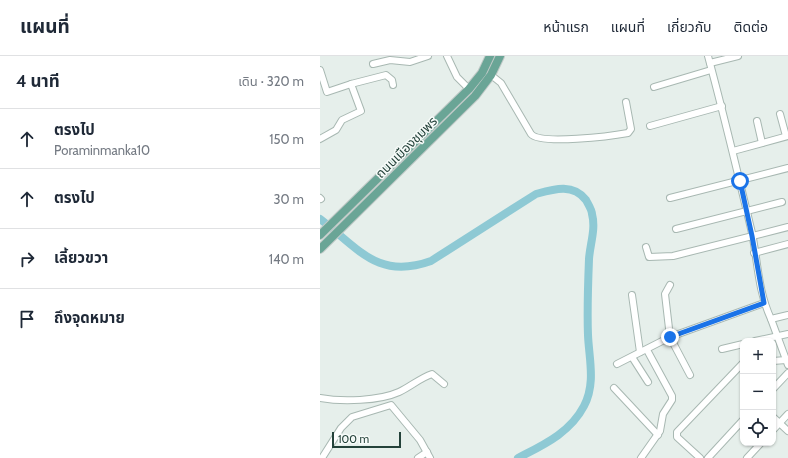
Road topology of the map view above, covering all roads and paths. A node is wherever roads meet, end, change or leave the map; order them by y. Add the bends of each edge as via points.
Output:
1 (428, 56) edge
2 (447, 56) edge
3 (490, 56) edge
4 (500, 56) edge
5 (708, 56) edge
6 (738, 56) edge
7 (710, 63) junction
8 (373, 64) dead end
9 (320, 70) edge
10 (711, 70) junction
11 (491, 75) junction
12 (351, 84) junction
13 (393, 85) dead end
14 (654, 87) dead end
15 (469, 89) junction
16 (626, 102) dead end
17 (722, 106) junction
18 (780, 114) dead end
19 (756, 121) dead end
20 (650, 126) dead end
21 (787, 136) edge
22 (320, 139) edge
23 (762, 143) junction
24 (733, 151) junction
25 (788, 168) edge
26 (740, 181) junction
27 (670, 198) dead end
28 (782, 202) dead end
29 (746, 210) junction
30 (788, 227) edge
31 (676, 229) dead end
32 (320, 235) edge
33 (752, 236) junction
34 (788, 244) edge
35 (646, 247) dead end
36 (320, 249) edge
37 (754, 253) junction
38 (670, 285) dead end
39 (632, 295) dead end
40 (764, 303) junction
41 (788, 315) edge
42 (771, 319) junction
43 (788, 334) edge
44 (778, 336) junction
45 (670, 337) junction
46 (769, 338) edge
47 (740, 345) edge
48 (722, 348) dead end
49 (647, 350) junction
50 (640, 352) junction
51 (632, 357) junction
52 (776, 361) edge
53 (787, 363) edge
54 (617, 364) dead end
55 (740, 366) edge
56 (788, 373) edge
57 (690, 375) dead end
58 (648, 382) dead end
59 (444, 384) dead end
60 (776, 386) edge
61 (614, 388) dead end
62 (320, 398) edge
63 (788, 414) edge
64 (776, 420) edge
65 (740, 423) edge
66 (779, 423) junction
67 (776, 426) edge
68 (788, 431) edge
69 (658, 435) junction
70 (758, 446) edge
71 (429, 455) edge
72 (322, 458) edge
73 (418, 458) edge
74 (641, 458) edge
75 (700, 458) edge
76 (708, 458) edge
77 (747, 458) edge

1 - 8 street via 410,62 390,60
2 - 15 street via 457,77
3 - 15 main road, ถนนเมืองชุมพร via 482,73
4 - 11 main road, ถนนเมืองชุมพร
5 - 7 street
6 - 7 street
7 - 10 street
9 - 12 street via 328,92
10 - 14 street
10 - 17 street
11 - 16 street via 501,83 531,134 538,139 584,138 628,133 631,130
11 - 36 main road, ถนนเมืองชุมพร via 475,96
12 - 13 street via 386,75 392,80
12 - 22 street via 360,111 342,120 336,130
15 - 32 main road, ถนนเมืองชุมพร
17 - 20 street
17 - 24 street
18 - 21 street
19 - 23 street
21 - 23 street
23 - 24 street
24 - 26 street
25 - 26 street
26 - 27 street
26 - 29 street
28 - 29 street
29 - 31 street
29 - 33 street
30 - 33 street
33 - 35 street via 673,256 649,258
33 - 37 street
34 - 37 street
37 - 40 street
38 - 45 street via 665,294
39 - 50 street
40 - 42 street
40 - 45 street
41 - 42 street
42 - 44 street
43 - 44 street
44 - 46 street
44 - 53 street
45 - 49 street
45 - 57 street
47 - 48 street
49 - 50 street
49 - 69 street via 672,396 663,414
50 - 51 street
51 - 54 street
51 - 58 street
52 - 53 street
55 - 75 street via 677,432 677,437
56 - 60 street
59 - 62 street via 432,374 388,396 344,401
61 - 69 street
63 - 66 street
64 - 66 street
65 - 76 street
66 - 67 street
66 - 68 street
69 - 74 street
70 - 77 street
71 - 72 street via 395,408 387,405 347,421
71 - 73 street

